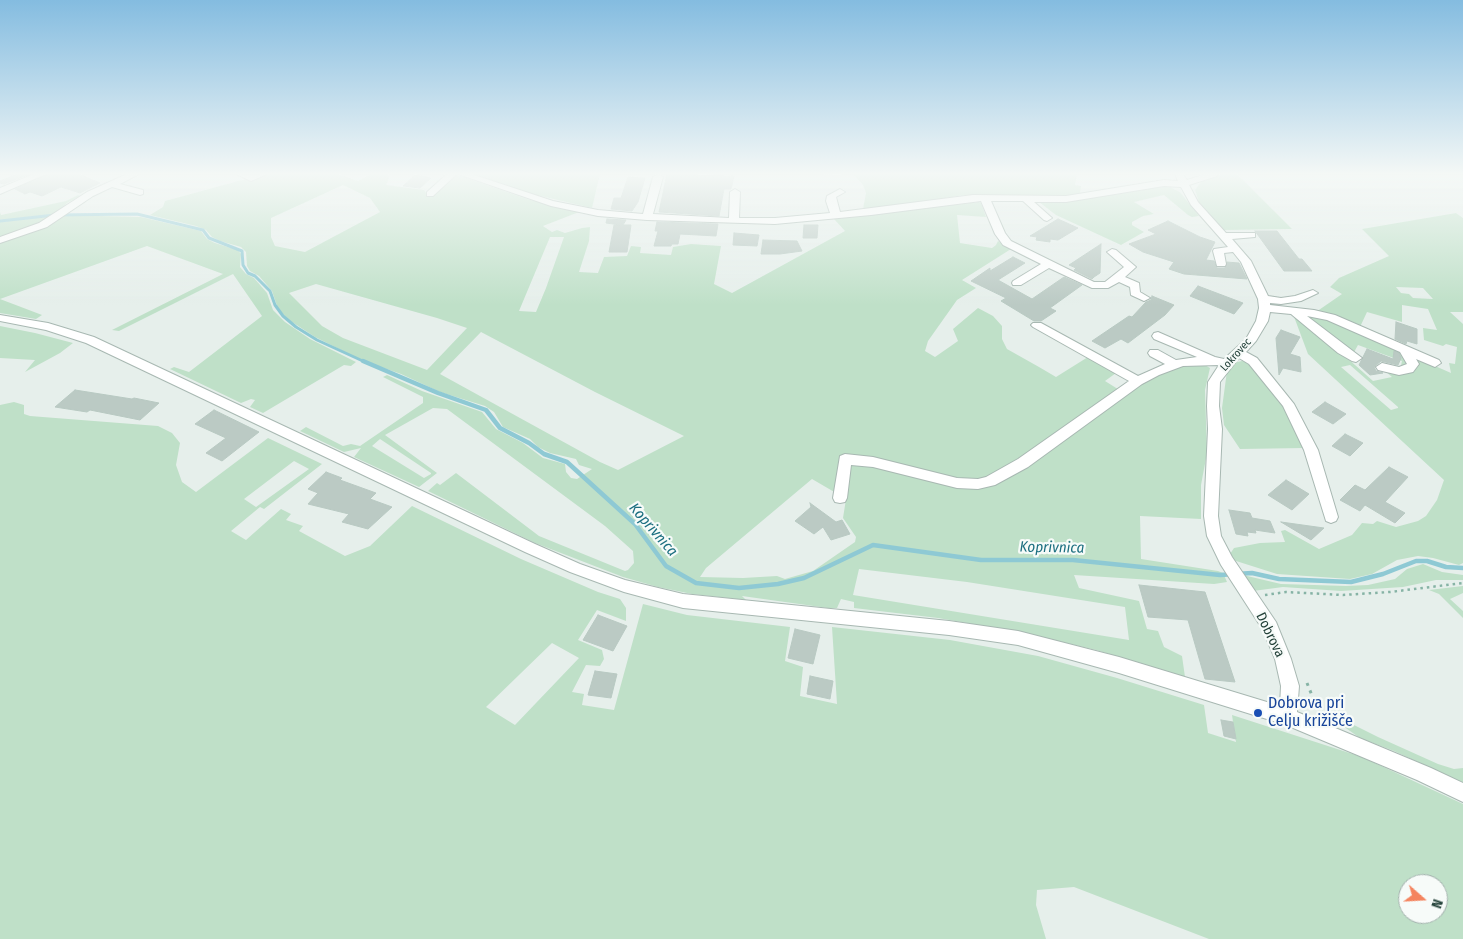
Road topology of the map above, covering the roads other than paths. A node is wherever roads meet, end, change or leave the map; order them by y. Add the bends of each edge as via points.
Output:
1 (54, 218) edge
2 (647, 218) edge
3 (734, 218) edge
4 (807, 218) edge
5 (993, 218) edge
6 (1207, 218) edge
7 (734, 221) junction
8 (1251, 235) dead end
9 (1223, 236) junction
10 (0, 240) edge
11 (1235, 249) junction
12 (1112, 252) dead end
13 (1048, 264) junction
14 (1221, 264) dead end
15 (1119, 278) junction
16 (1017, 283) dead end
17 (1313, 292) dead end
18 (1144, 298) dead end
19 (1264, 304) junction
20 (1294, 312) junction
21 (0, 318) edge
22 (1037, 325) dead end
23 (1158, 336) dead end
24 (1405, 351) junction
25 (1239, 352) junction
26 (1154, 353) dead end
27 (1356, 358) dead end
28 (1213, 360) junction
29 (1227, 363) junction
30 (1435, 363) dead end
31 (1175, 364) junction
32 (1382, 367) dead end
33 (1138, 381) junction
34 (840, 498) dead end
35 (1331, 518) dead end
36 (1226, 561) joint
37 (1288, 717) junction
38 (1463, 794) edge

1 - 10 street
2 - 7 street
3 - 7 street
4 - 7 street
5 - 13 street via 1004,238 1022,252
6 - 9 street
8 - 9 street
9 - 11 street
11 - 14 street via 1218,251
11 - 19 street via 1246,261
12 - 15 street via 1131,267
13 - 15 street via 1092,285 1108,285
13 - 16 street
15 - 18 street via 1135,285 1135,293
17 - 19 street via 1297,299
19 - 20 street
19 - 25 street, Lokrovec via 1262,321
20 - 24 street via 1332,317
20 - 27 street
21 - 37 street via 48,327 90,340 548,556 624,586 683,600 1018,638
22 - 33 street
23 - 28 street
24 - 30 street
24 - 32 street via 1413,364 1409,369 1399,371
25 - 29 street, Lokrovec
25 - 35 street via 1253,361 1288,404 1311,450
26 - 31 lane
28 - 29 street
28 - 31 street
29 - 36 street, Lokrovec via 1214,382 1211,487 1214,536
31 - 33 street
33 - 34 street via 1023,462 990,481 957,484 850,458 844,459
36 - 37 street, Dobrova via 1270,627 1283,659 1290,686
37 - 38 street via 1424,774

